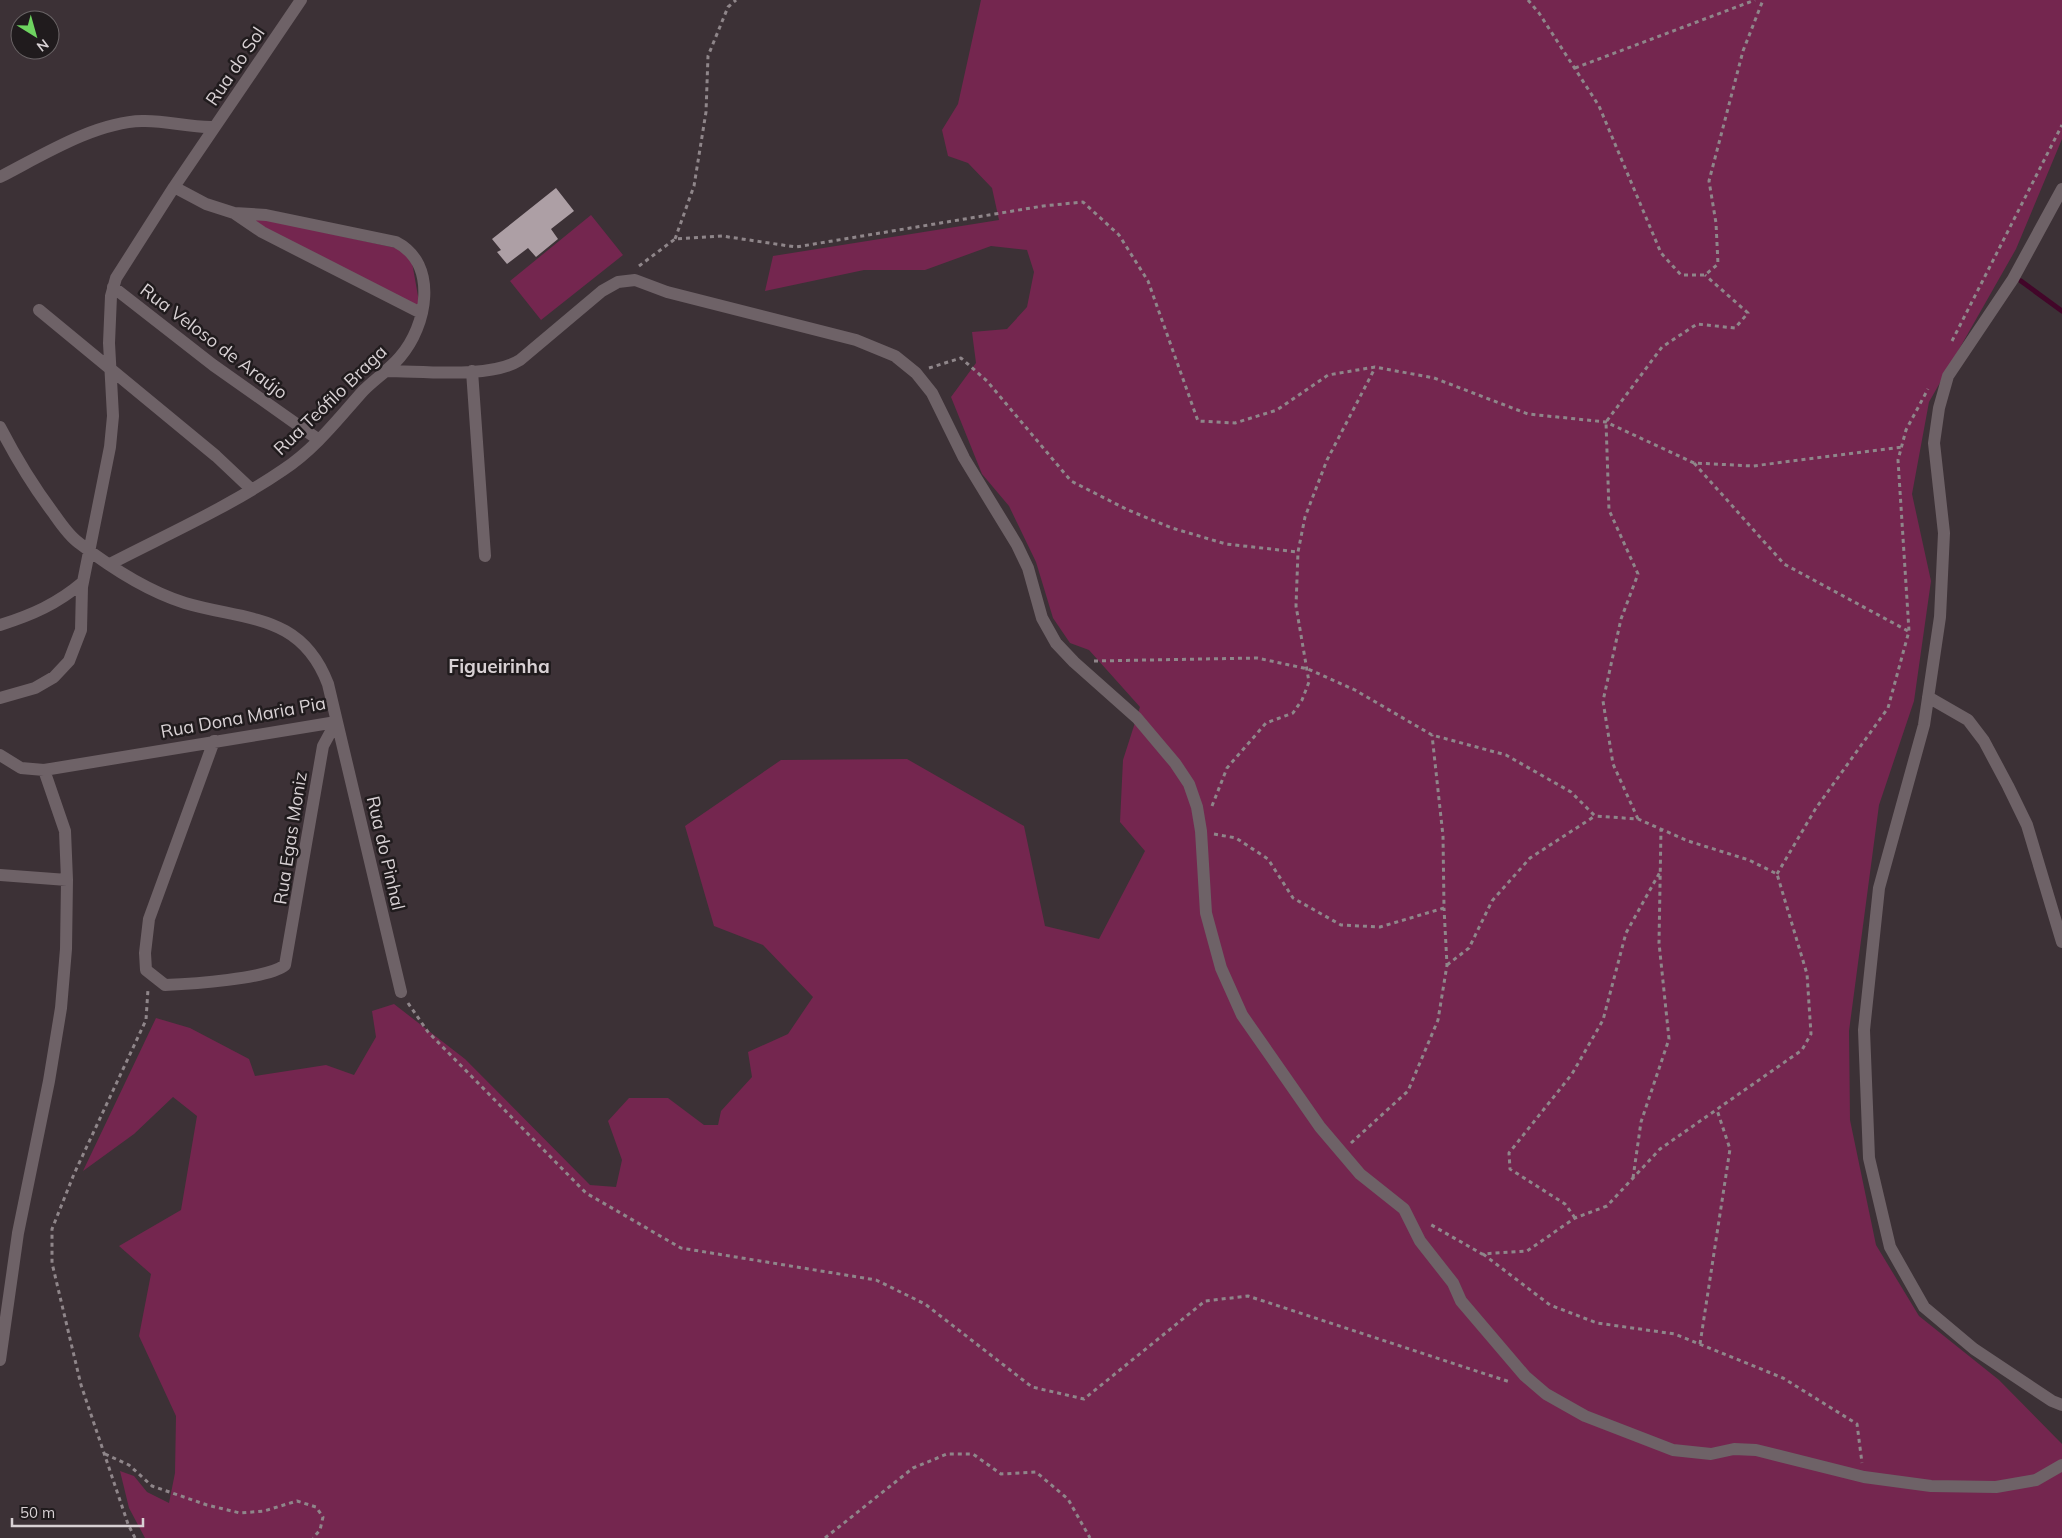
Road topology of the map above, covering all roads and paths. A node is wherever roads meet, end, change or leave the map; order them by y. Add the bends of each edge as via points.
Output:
1 (301, 0) edge
2 (736, 0) edge
3 (1528, 0) edge
4 (1755, 0) edge
5 (1763, 0) edge
6 (1575, 68) junction
7 (2062, 125) edge
8 (214, 127) junction
9 (0, 177) edge
10 (174, 188) junction
11 (2062, 189) edge
12 (234, 213) junction
13 (674, 239) junction
14 (1705, 275) junction
15 (627, 280) junction
16 (113, 287) junction
17 (39, 310) dead end
18 (421, 313) junction
19 (1951, 343) dead end
20 (1375, 367) junction
21 (111, 371) junction
22 (386, 371) junction
23 (472, 371) junction
24 (916, 373) junction
25 (1929, 386) dead end
26 (1606, 422) junction
27 (0, 427) edge
28 (319, 440) junction
29 (1902, 447) junction
30 (1694, 463) junction
31 (252, 490) junction
32 (90, 550) junction
33 (1298, 552) junction
34 (485, 556) dead end
35 (110, 564) junction
36 (83, 582) junction
37 (0, 625) edge
38 (1909, 631) junction
39 (1074, 662) junction
40 (1308, 669) junction
41 (1928, 697) junction
42 (0, 698) edge
43 (336, 722) junction
44 (1432, 734) junction
45 (214, 741) junction
46 (0, 755) edge
47 (44, 770) junction
48 (1595, 816) junction
49 (1199, 817) junction
50 (1638, 819) junction
51 (1661, 829) junction
52 (1201, 831) junction
53 (1660, 872) junction
54 (1776, 874) junction
55 (0, 875) edge
56 (68, 880) junction
57 (1444, 908) junction
58 (2062, 942) edge
59 (1447, 965) junction
60 (146, 970) junction
61 (401, 992) joint
62 (1717, 1110) junction
63 (1341, 1152) junction
64 (1632, 1179) junction
65 (1404, 1209) junction
66 (1575, 1218) junction
67 (1482, 1254) junction
68 (1700, 1344) junction
69 (0, 1360) edge
70 (1518, 1385) dead end
71 (2062, 1404) edge
72 (104, 1454) junction
73 (2062, 1464) edge
74 (1864, 1477) junction
75 (135, 1538) edge
76 (313, 1538) edge
77 (825, 1538) edge
78 (1090, 1538) edge

1 - 8 street, Rua do Sol
2 - 13 path via 728,7 708,56 706,112 694,186
3 - 6 path
4 - 6 path
5 - 14 path via 1742,51 1709,181 1718,264
6 - 14 path via 1599,106 1662,253 1681,275
7 - 19 path
8 - 9 street via 143,121 126,123 56,148
8 - 10 street, Rua do Sol
10 - 12 street, Rua Teófilo Braga
10 - 16 street, Rua do Sol via 124,263
11 - 41 street via 2012,278 1948,376 1939,408 1934,443 1944,533 1940,616
12 - 18 street, Rua Teófilo Braga via 262,232
12 - 18 street, Rua Teófilo Braga via 266,215 396,242 410,251 420,266 424,293
13 - 15 path via 642,263
13 - 20 path via 722,236 796,247 1083,202 1119,236 1148,281 1198,421 1234,423 1277,410 1328,375
14 - 26 path via 1748,313 1735,328 1697,324 1662,347
15 - 23 street via 602,291 513,365 497,370
15 - 24 street via 856,340 895,356
16 - 21 street via 109,343
16 - 28 street, Rua Veloso de Araújo via 198,354
17 - 21 street
18 - 22 street, Rua Teófilo Braga via 410,342
20 - 26 path via 1434,378 1528,414
20 - 33 path via 1328,460 1305,517
21 - 31 street via 216,456
21 - 32 street via 114,416
22 - 23 street
22 - 28 street, Rua Teófilo Braga via 365,389
23 - 34 street
24 - 33 path via 961,358 987,381 1071,481 1128,510 1172,528 1226,544
24 - 39 street via 932,393 972,471 1018,545 1048,631
25 - 29 path via 1906,430
26 - 30 path
26 - 50 path via 1610,510 1638,574 1620,619 1603,701 1613,764
27 - 32 street, Rua Dona Maria Pia via 37,492 66,530
28 - 31 street, Rua Teófilo Braga via 290,465
29 - 30 path via 1753,466
29 - 38 path via 1898,460
30 - 38 path via 1784,564
31 - 35 street, Rua Teófilo Braga
32 - 35 street, Rua Dona Maria Pia
32 - 36 street
33 - 40 path via 1296,606
35 - 43 street, Rua Dona Maria Pia via 131,578 185,603 264,620 281,627 312,653 322,668
36 - 37 street via 66,597 43,610
36 - 42 street via 81,630 69,661 45,683
38 - 54 path via 1888,708 1816,808
39 - 40 path via 1257,658
39 - 49 street via 1117,698 1157,740 1188,784
40 - 44 path via 1354,690
40 - 49 path via 1309,682 1293,713 1266,723 1227,768 1212,805
41 - 58 street via 1968,720 1984,741 2027,825
41 - 71 street via 1924,725 1879,888 1864,1030 1869,1158 1890,1246 1924,1307 1974,1349 2052,1402
43 - 45 street, Rua Dona Maria Pia
43 - 60 street, Rua Egas Moniz via 323,746 287,962 281,968 268,972 165,985
43 - 61 street, Rua do Pinhal
44 - 48 path via 1506,755 1571,792
44 - 57 path via 1443,836
45 - 47 street, Rua Dona Maria Pia
45 - 60 street via 148,919
46 - 47 street, Rua Dona Maria Pia via 21,768
47 - 56 street via 65,831
48 - 50 path
48 - 59 path via 1530,858 1492,901 1469,948
49 - 52 street
50 - 51 path
51 - 53 path
51 - 54 path via 1749,860
52 - 57 path via 1236,838 1268,859 1293,898 1341,925 1380,926
52 - 63 street via 1206,913 1221,968 1242,1015
53 - 64 path via 1658,943 1669,1039 1640,1122
53 - 66 path via 1626,933 1603,1020 1572,1074 1509,1153 1510,1169 1565,1204
54 - 62 path via 1806,974 1811,1034 1802,1050
55 - 56 street
56 - 69 street via 60,1008 49,1081 18,1233
57 - 59 path
59 - 63 path via 1438,1020 1408,1091
60 - 72 path via 146,1020 52,1229 52,1263 81,1385
61 - 70 path via 428,1032 586,1194 681,1248 876,1280 925,1304 1032,1387 1084,1399 1205,1301 1248,1296
62 - 64 path via 1660,1149
62 - 68 path via 1730,1149
63 - 65 street via 1360,1174
64 - 66 path via 1606,1206
65 - 67 path
65 - 74 street via 1420,1241 1453,1283 1461,1301 1525,1376 1546,1394 1585,1416 1673,1450 1711,1454 1734,1449 1756,1450
66 - 67 path via 1527,1251
67 - 68 path via 1550,1305 1597,1323 1675,1334
68 - 74 path via 1782,1378 1857,1424
72 - 75 path
72 - 76 path via 129,1465 152,1486 240,1513 264,1511 297,1501 316,1507 323,1517 320,1530
73 - 74 street via 2036,1480 1996,1486 1930,1486
77 - 78 path via 913,1468 947,1454 973,1454 1001,1474 1036,1472 1068,1498

